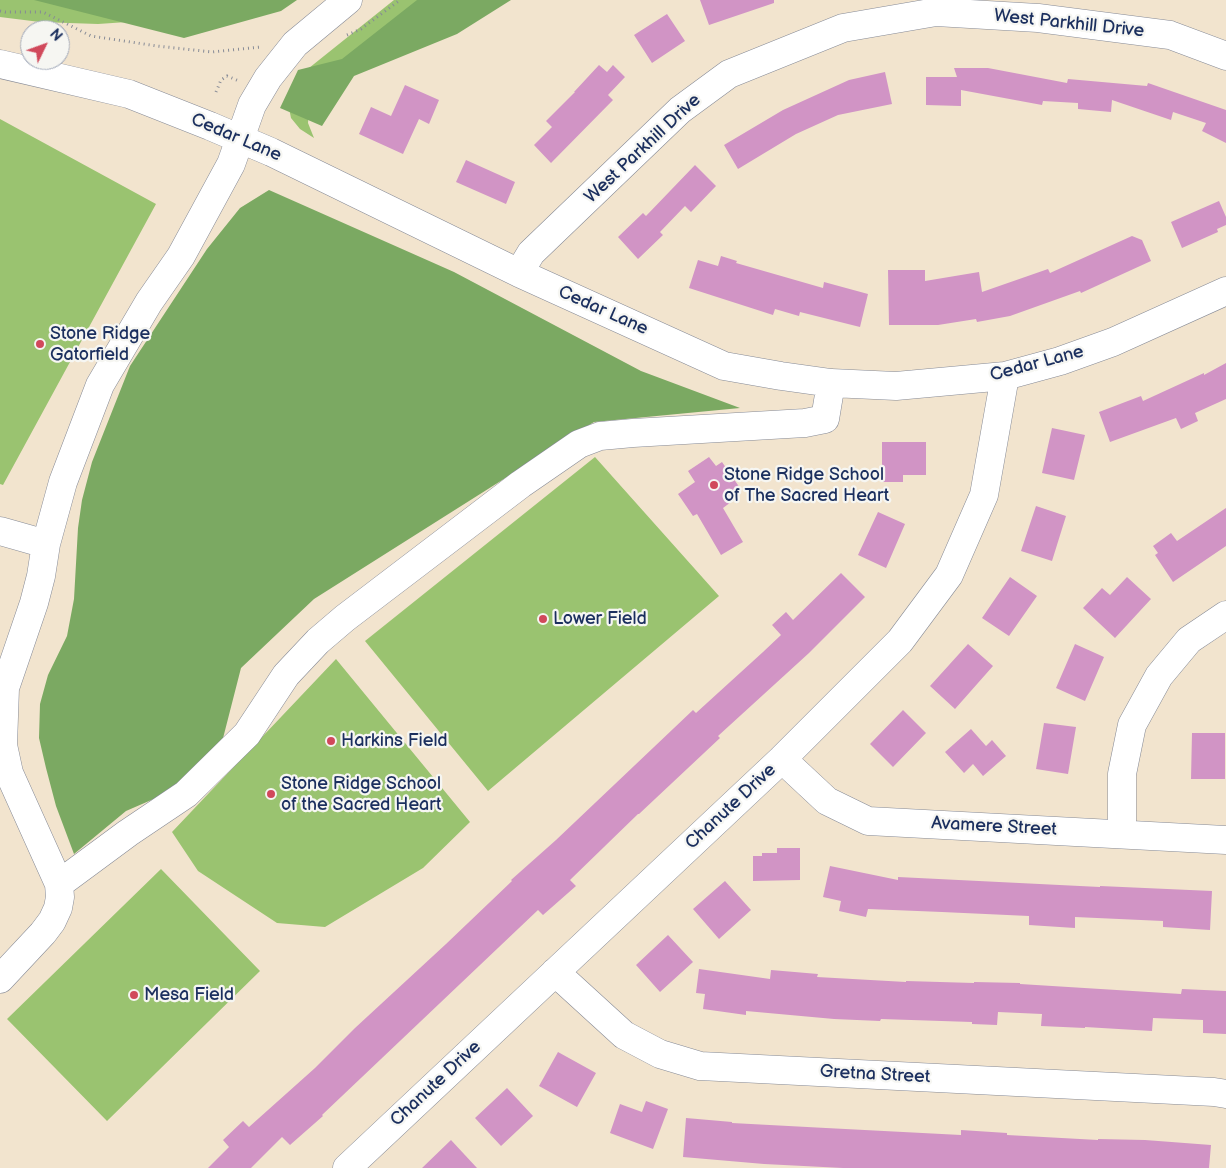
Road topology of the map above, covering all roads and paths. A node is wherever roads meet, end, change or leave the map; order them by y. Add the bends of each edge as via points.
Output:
1 (348, 0) edge
2 (400, 0) edge
3 (0, 11) edge
4 (340, 36) dead end
5 (267, 46) dead end
6 (1226, 56) edge
7 (0, 64) edge
8 (240, 139) junction
9 (519, 273) junction
10 (1226, 291) edge
11 (1005, 376) junction
12 (831, 383) junction
13 (0, 531) edge
14 (46, 544) junction
15 (1226, 615) edge
16 (782, 759) junction
17 (1122, 834) junction
18 (1226, 840) edge
19 (59, 884) junction
20 (555, 972) junction
21 (0, 979) edge
22 (1226, 1094) edge
23 (347, 1168) edge

1 - 8 street via 295,44 268,78 252,105
2 - 4 path via 361,29
3 - 5 path via 43,12 91,36 157,46 212,52
6 - 9 street, West Parkhill Drive via 1170,35 1038,18 936,12 843,28 729,74 680,110 531,253
7 - 8 street, Cedar Lane via 129,94
8 - 9 street, Cedar Lane
8 - 14 street via 231,164 181,256 149,302 100,385 62,482
9 - 12 street, Cedar Lane via 724,366
10 - 11 street, Cedar Lane via 1113,342
11 - 12 street, Cedar Lane via 896,386
11 - 16 street, Chanute Drive via 984,495 949,575 900,642
12 - 19 street via 825,419 600,436 579,444 345,618 286,675 247,734 186,794
13 - 14 street
14 - 19 street via 34,603 5,688 3,745 9,773
15 - 17 street via 1189,640 1159,676 1132,725 1122,774
16 - 17 street, Avamere Street via 827,801 868,821
16 - 20 street, Chanute Drive
17 - 18 street, Avamere Street
19 - 21 street via 58,908 52,921
20 - 22 street, Gretna Street via 624,1035 660,1054 700,1066
20 - 23 street, Chanute Drive

